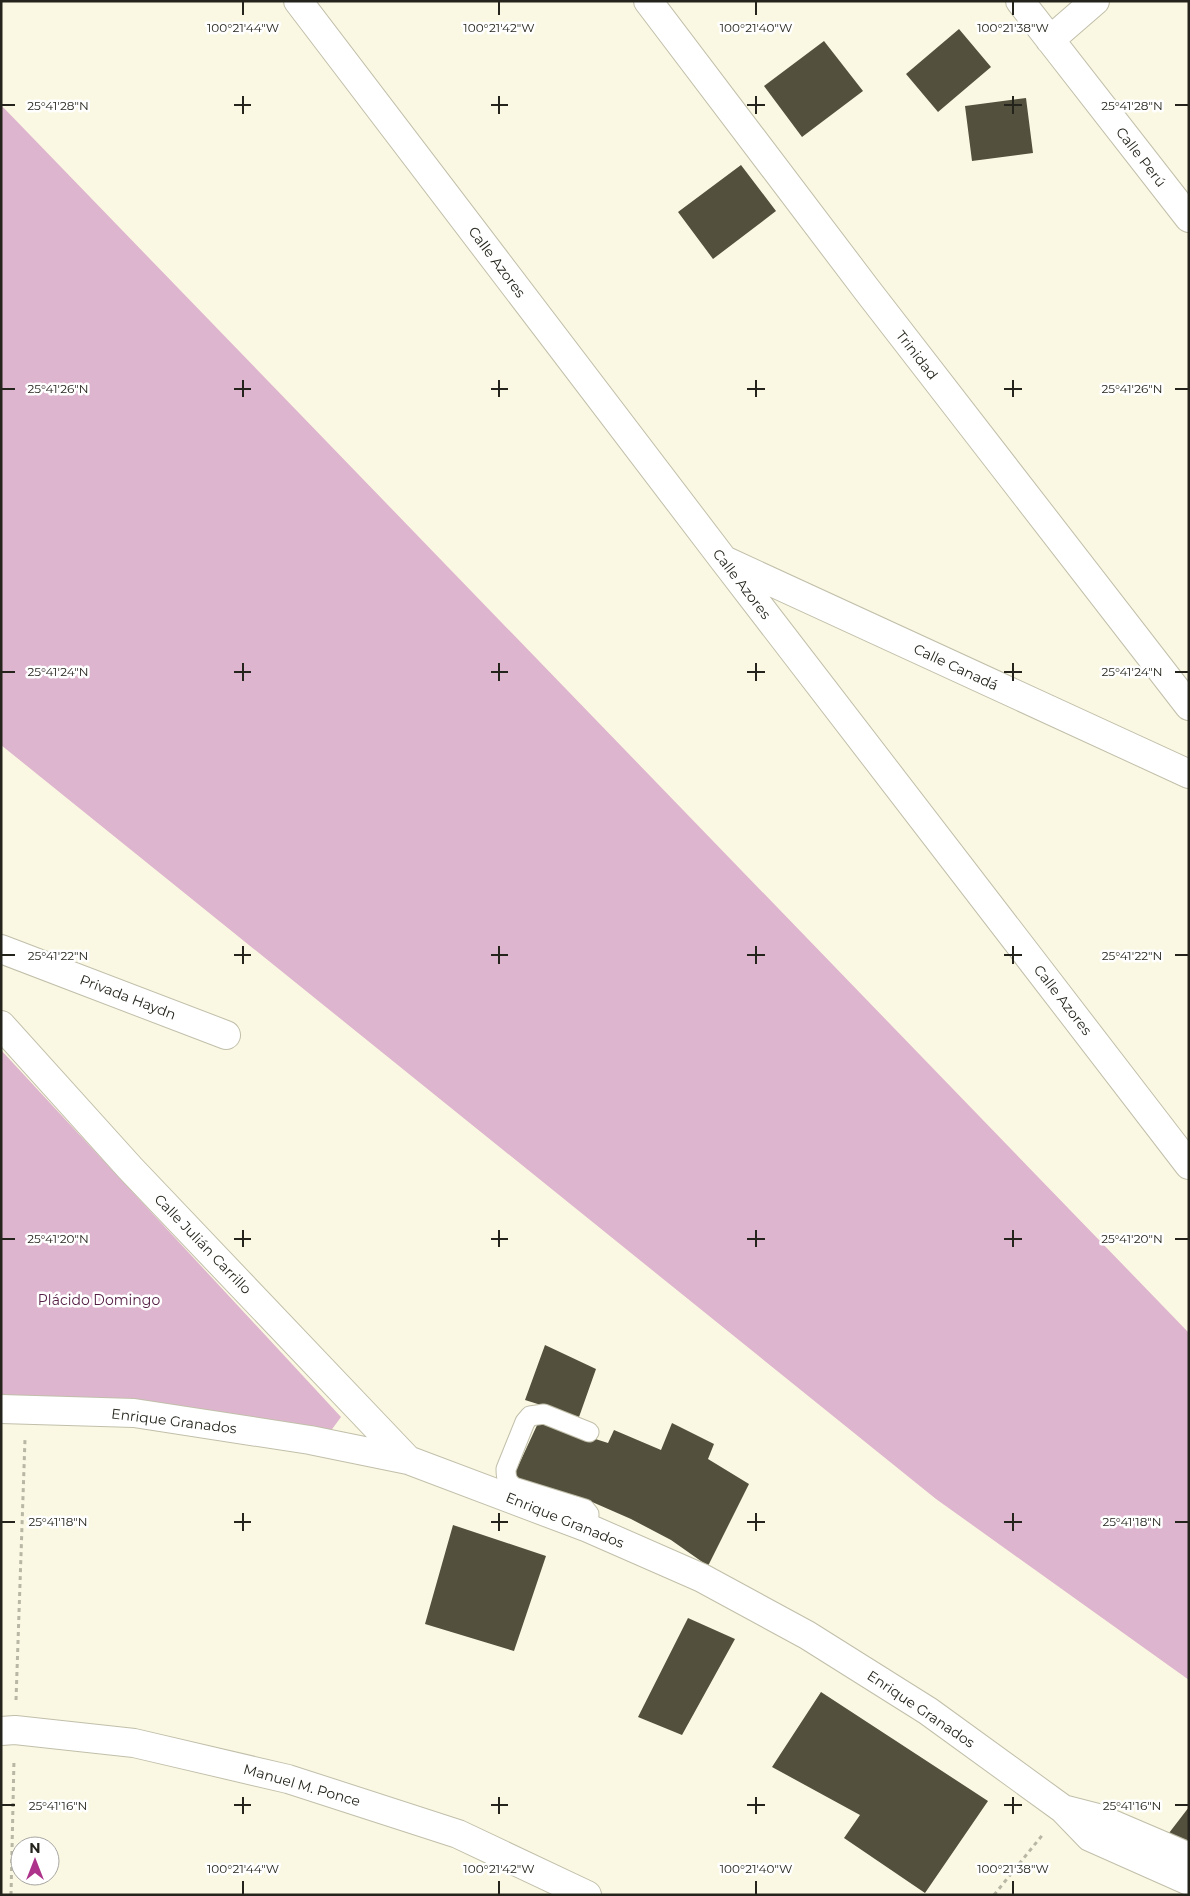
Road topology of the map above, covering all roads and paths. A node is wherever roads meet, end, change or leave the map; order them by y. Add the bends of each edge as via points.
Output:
1 (298, 1) edge
2 (648, 1) edge
3 (1020, 1) edge
4 (1094, 1) edge
5 (1050, 40) junction
6 (1189, 218) edge
7 (723, 559) junction
8 (1189, 706) edge
9 (1189, 774) edge
10 (1, 949) edge
11 (1, 1025) edge
12 (226, 1035) dead end
13 (1189, 1165) edge
14 (14, 1409) edge
15 (589, 1432) dead end
16 (408, 1460) junction
17 (588, 1528) junction
18 (8, 1731) edge
19 (1063, 1809) junction
20 (1189, 1857) edge
21 (1189, 1881) edge
22 (11, 1895) edge
23 (587, 1895) edge
24 (994, 1895) edge

1 - 7 street, Calle Azores
2 - 8 street, Trinidad via 866,290
3 - 5 street, Calle Perú
4 - 5 street
5 - 6 street, Calle Perú
7 - 9 street, Calle Canadá
7 - 13 street, Calle Azores
10 - 12 street, Privada Haydn
11 - 16 street, Calle Julián Carrillo via 130,1168
14 - 16 street, Enrique Granados via 134,1414 310,1440
14 - 18 path
15 - 17 lane via 544,1414 530,1416 506,1469 508,1483 514,1487 585,1509 589,1514
16 - 17 street, Enrique Granados
17 - 19 street, Enrique Granados via 702,1578 807,1635 928,1711
18 - 22 path
18 - 23 street, Manuel M. Ponce via 134,1744 288,1779 458,1834
19 - 20 street via 1098,1818
19 - 21 street via 1090,1837
19 - 24 path

